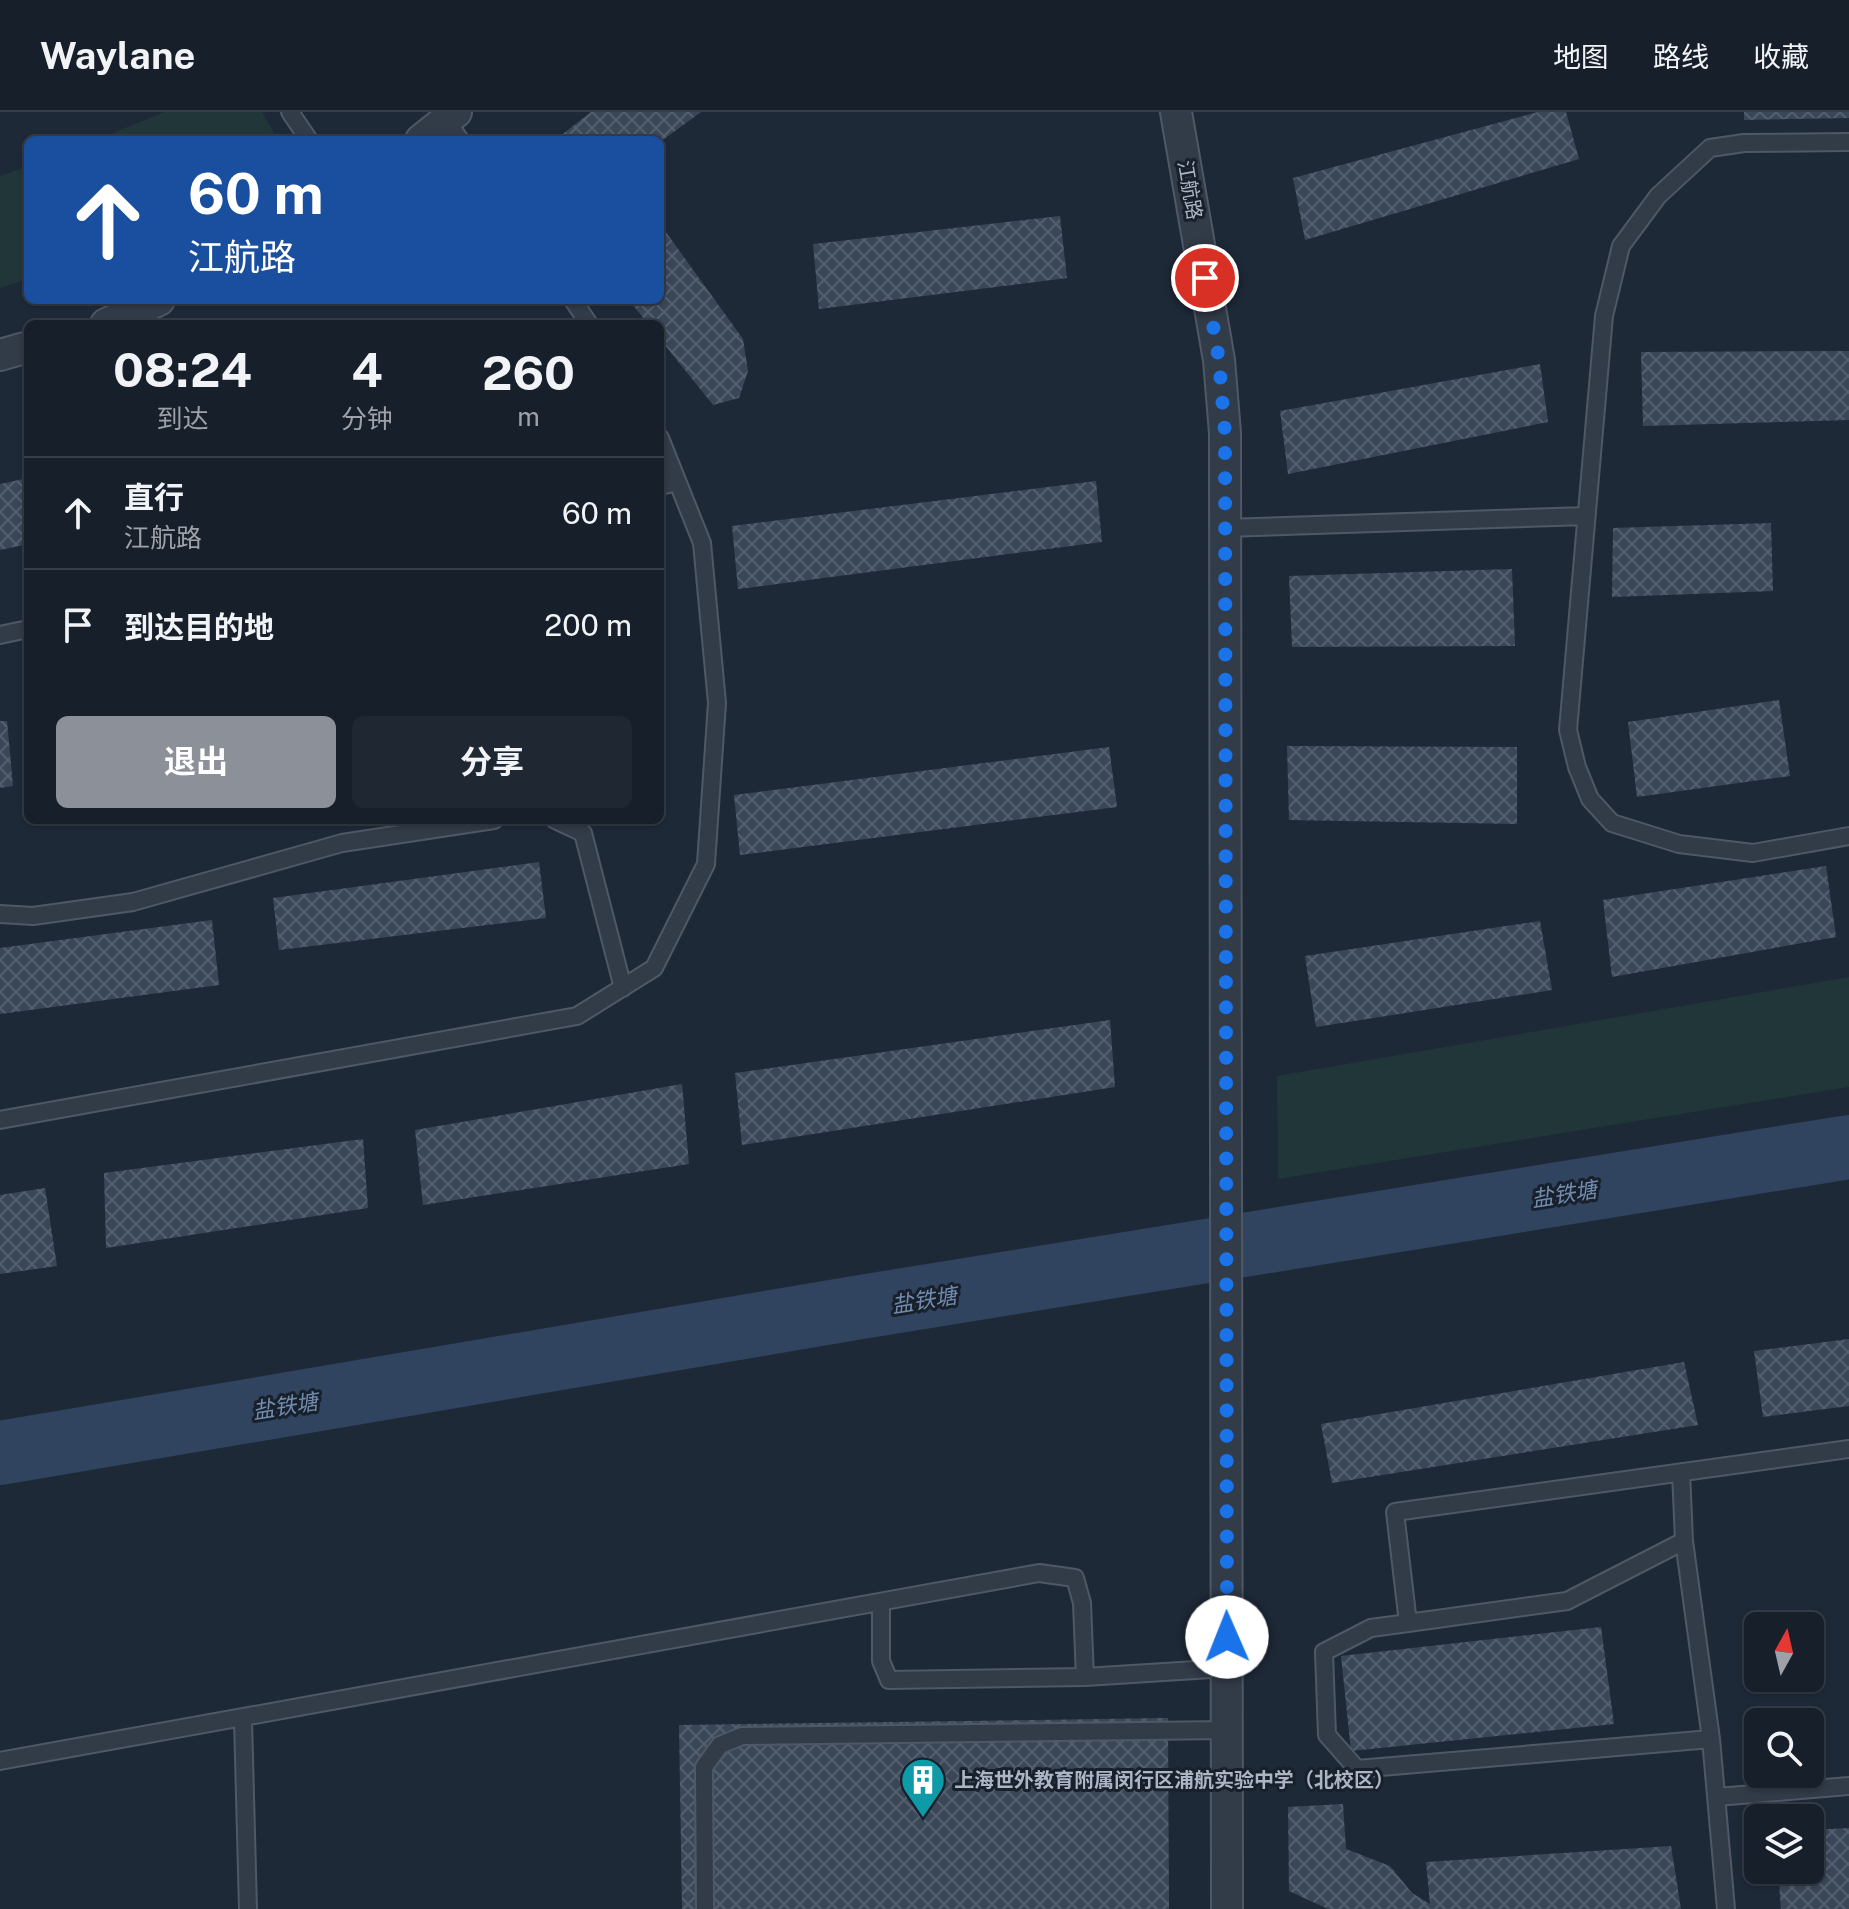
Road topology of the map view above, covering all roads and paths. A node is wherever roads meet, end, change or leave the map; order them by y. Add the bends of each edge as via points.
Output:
1 (290, 112) edge
2 (1176, 112) edge
3 (454, 124) edge
4 (306, 136) edge
5 (429, 136) edge
6 (1849, 142) edge
7 (150, 304) edge
8 (115, 320) edge
9 (24, 348) edge
10 (0, 355) edge
11 (664, 448) edge
12 (677, 482) junction
13 (664, 485) edge
14 (1586, 516) junction
15 (1225, 528) junction
16 (24, 630) edge
17 (0, 635) edge
18 (468, 824) edge
19 (564, 824) edge
20 (1849, 836) edge
21 (0, 914) edge
22 (623, 988) junction
23 (0, 1120) edge
24 (1849, 1449) edge
25 (1681, 1472) junction
26 (1684, 1541) junction
27 (881, 1602) junction
28 (1408, 1623) junction
29 (1227, 1668) junction
30 (1085, 1677) junction
31 (243, 1720) junction
32 (1227, 1730) junction
33 (1711, 1739) junction
34 (0, 1761) edge
35 (1849, 1786) edge
36 (1717, 1797) junction
37 (248, 1909) edge
38 (705, 1909) edge
39 (1227, 1909) edge
40 (1726, 1909) edge

1 - 4 lane
2 - 15 street, 江航路 via 1219,360
3 - 5 street
6 - 14 lane via 1710,148 1658,196 1621,246 1604,316
7 - 8 street
9 - 10 street
11 - 12 lane
12 - 13 lane
12 - 22 lane via 702,543 717,703 706,864 654,968
14 - 15 lane
14 - 20 lane via 1568,730 1590,799 1612,823 1679,844 1753,853
15 - 29 street, 江航路
16 - 17 lane
18 - 21 lane via 342,843 133,902 33,916
19 - 22 lane via 583,833
22 - 23 lane via 577,1016
24 - 25 lane
25 - 26 lane
25 - 28 lane via 1395,1512
26 - 28 lane via 1567,1601
26 - 33 lane
27 - 30 lane via 881,1661 889,1680
27 - 30 lane via 1039,1573 1075,1578 1082,1603
27 - 31 lane
28 - 33 lane via 1371,1628 1324,1652 1327,1735 1357,1769
29 - 30 lane
29 - 32 street, 江航路
31 - 34 lane
31 - 37 lane
32 - 38 lane via 742,1736 720,1745 704,1767
32 - 39 street, 江航路
33 - 36 lane
35 - 36 lane
36 - 40 lane

